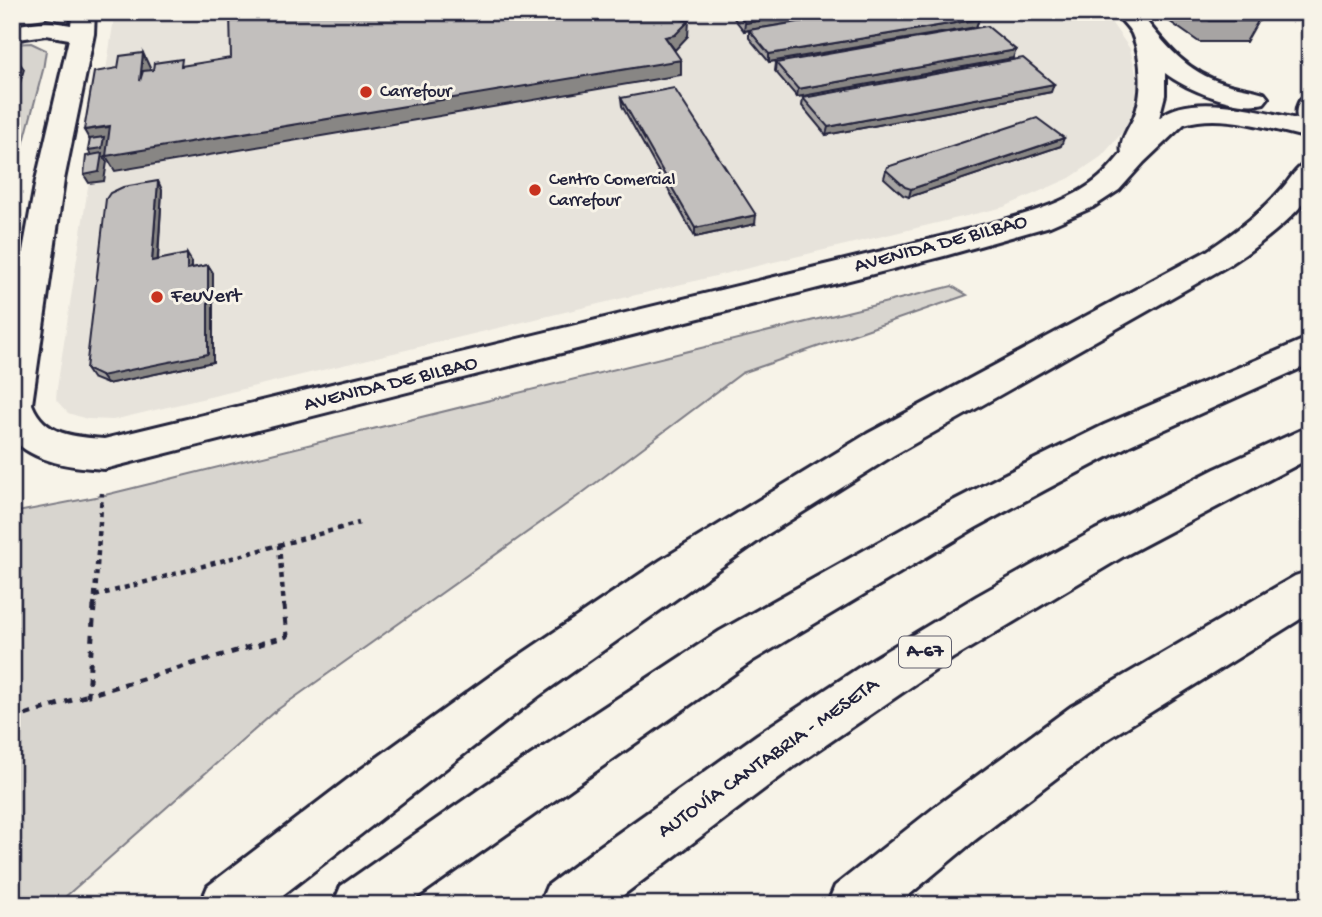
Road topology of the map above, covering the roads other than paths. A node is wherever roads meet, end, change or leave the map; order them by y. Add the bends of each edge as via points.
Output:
1 (32, 12) edge
2 (1126, 12) edge
3 (78, 20) edge
4 (12, 23) edge
5 (12, 33) edge
6 (1143, 33) junction
7 (1310, 99) edge
8 (1310, 105) edge
9 (1310, 120) edge
10 (1310, 130) edge
11 (1133, 156) junction
12 (1310, 171) edge
13 (1310, 349) edge
14 (1310, 441) edge
15 (1310, 590) edge
16 (227, 905) edge
17 (360, 905) edge
18 (566, 905) edge
19 (854, 905) edge

1 - 4 main road
2 - 6 main road, AVENIDA DE BILBAO
3 - 5 main road
3 - 11 main road, AVENIDA DE BILBAO via 13,404 18,420 42,442 60,450 104,454 1000,231 1083,201 1108,184
6 - 7 main road, AVENIDA DE BILBAO via 1179,72 1215,90 1255,98
6 - 11 main road, AVENIDA DE BILBAO via 1153,86
8 - 9 main road
10 - 11 main road, AVENIDA DE BILBAO via 1236,114 1188,114 1175,118
12 - 16 main road via 1268,222 1218,258 896,435 647,593 442,737
13 - 17 main road via 1031,478 736,646
14 - 18 main road, AUTOVÍA CANTABRIA - MESETA / A-67 via 1095,550 991,610 736,777
15 - 19 main road via 1089,723

